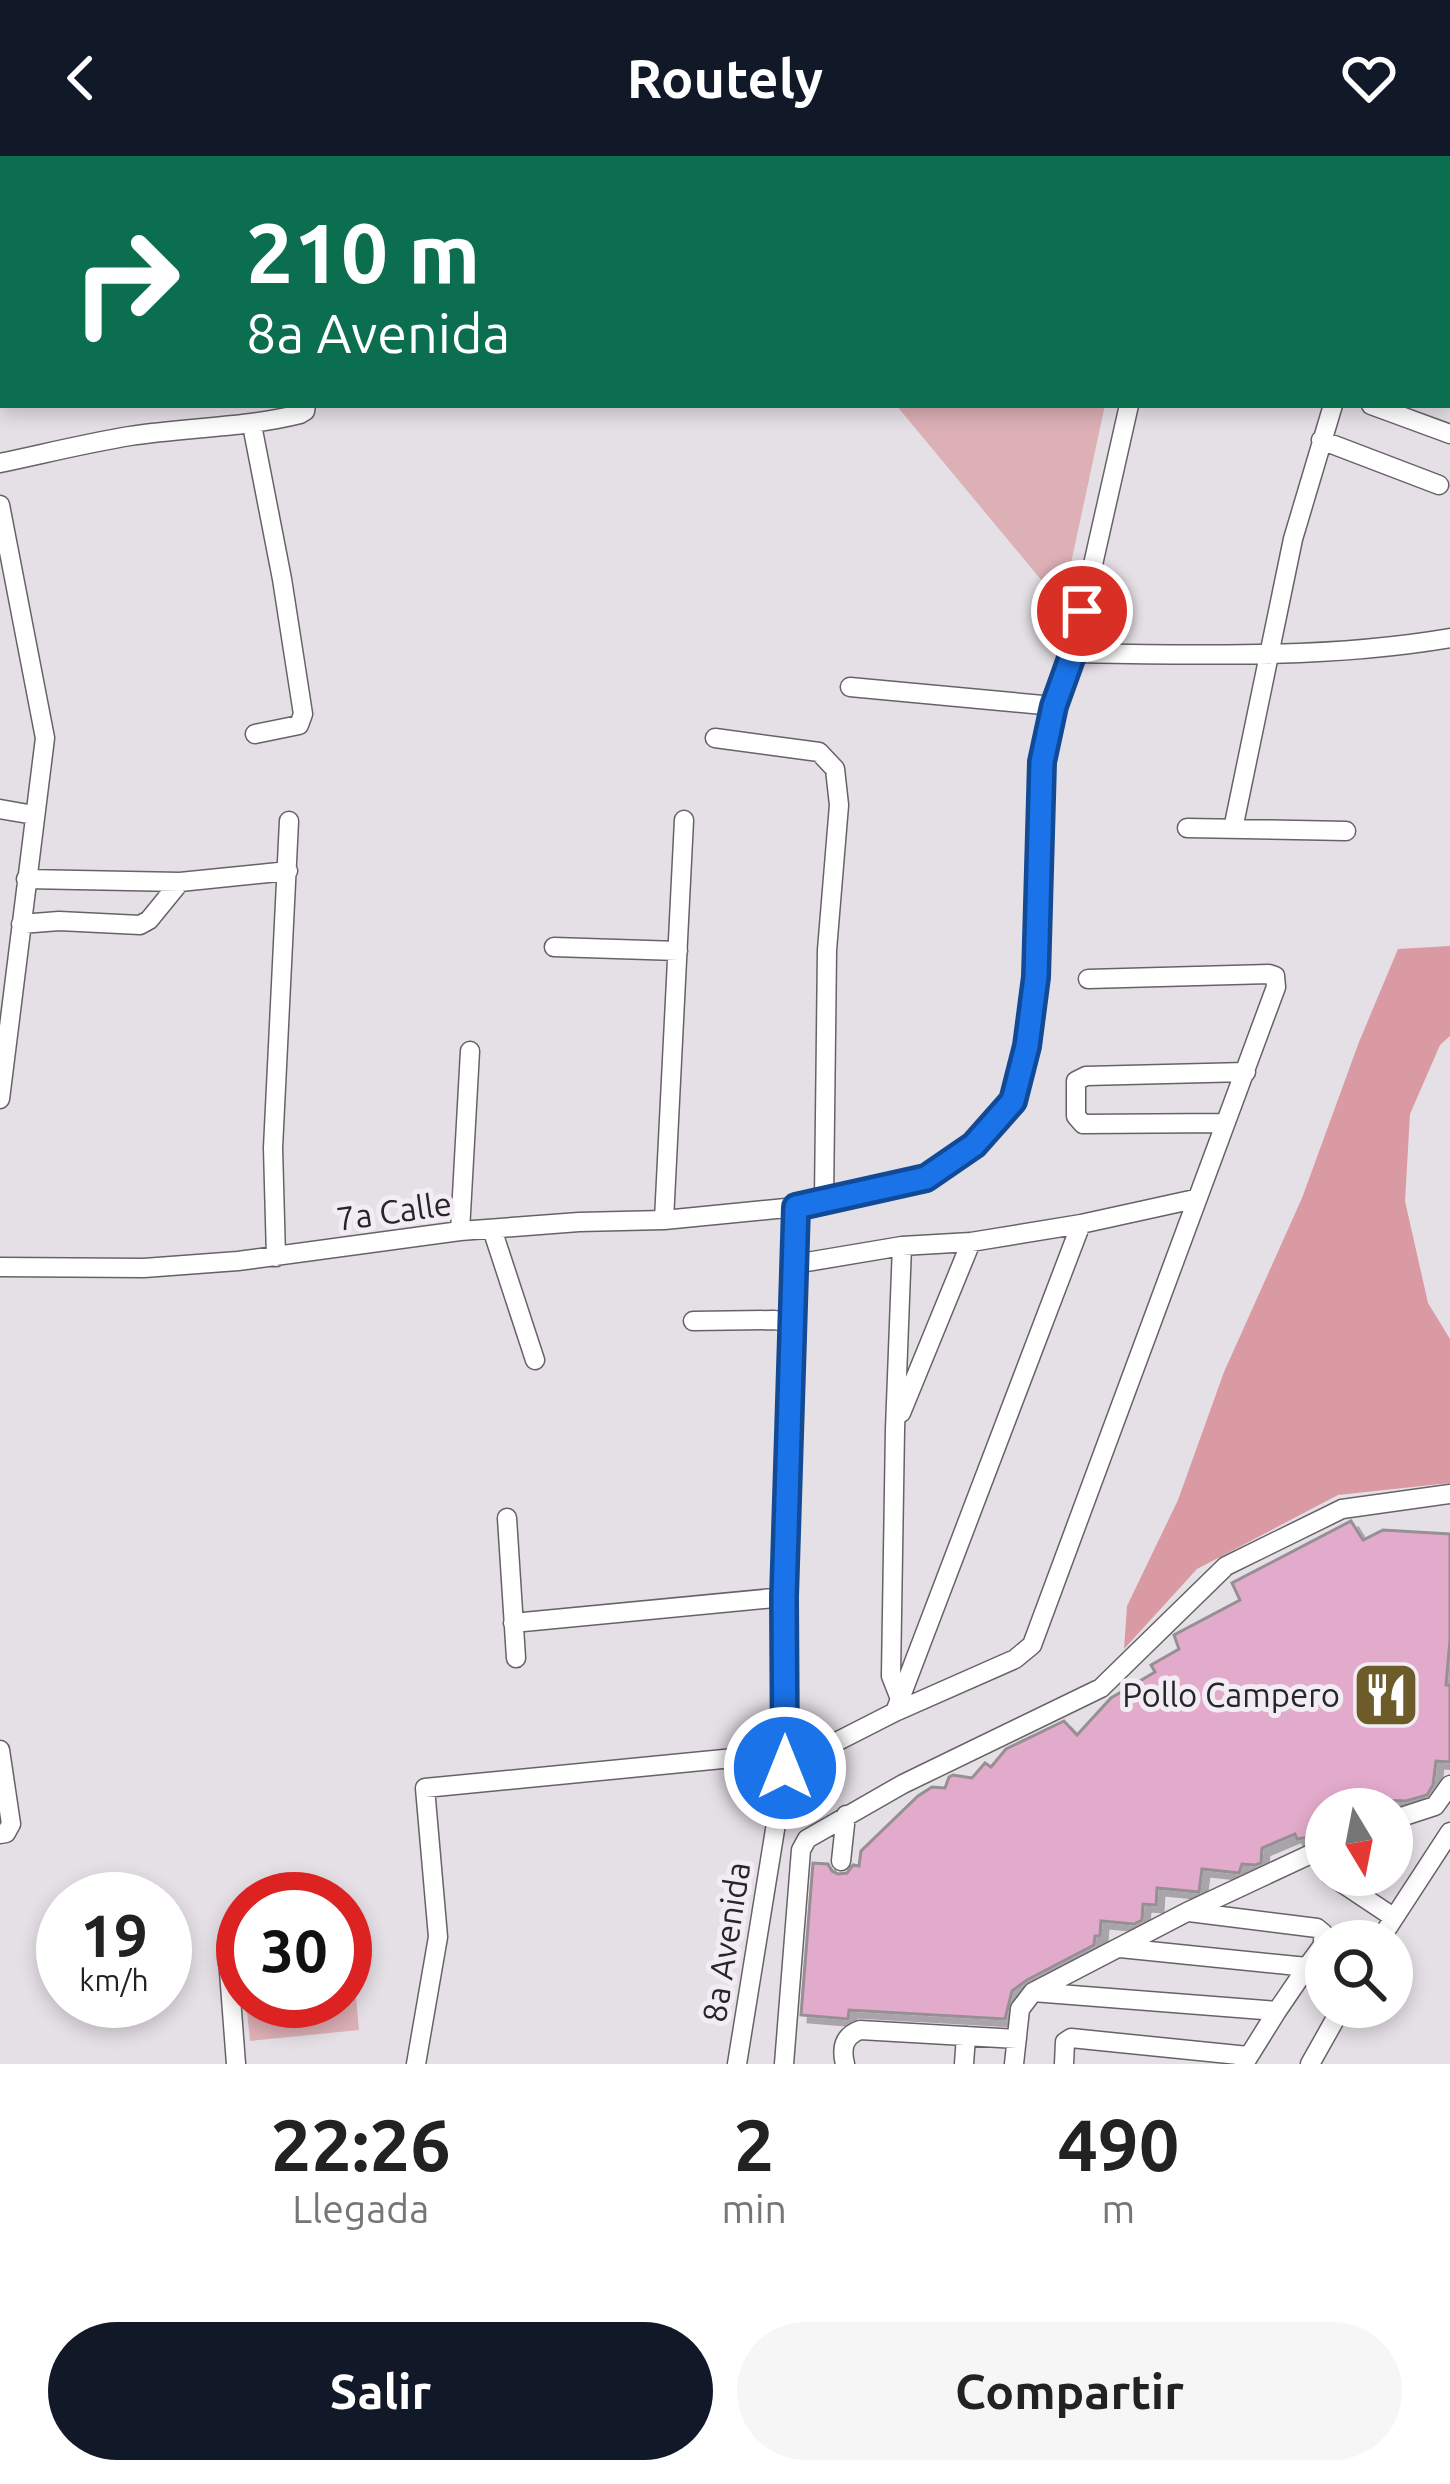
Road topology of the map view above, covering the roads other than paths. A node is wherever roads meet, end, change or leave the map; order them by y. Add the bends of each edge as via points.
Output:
1 (306, 408) edge
2 (1128, 408) edge
3 (1332, 408) edge
4 (1379, 408) edge
5 (252, 425) junction
6 (1450, 434) edge
7 (1322, 440) junction
8 (0, 463) edge
9 (1438, 485) dead end
10 (0, 505) edge
11 (7, 564) edge
12 (1450, 638) edge
13 (1271, 652) junction
14 (1073, 653) junction
15 (850, 687) dead end
16 (1054, 706) junction
17 (255, 734) dead end
18 (715, 738) dead end
19 (0, 809) edge
20 (34, 815) junction
21 (684, 820) dead end
22 (290, 821) dead end
23 (1187, 828) dead end
24 (1233, 829) junction
25 (1346, 831) dead end
26 (288, 871) junction
27 (26, 879) junction
28 (180, 882) junction
29 (21, 924) junction
30 (554, 947) dead end
31 (678, 951) junction
32 (1088, 979) dead end
33 (470, 1051) dead end
34 (1246, 1072) junction
35 (0, 1100) edge
36 (1226, 1123) junction
37 (1196, 1199) junction
38 (824, 1200) junction
39 (796, 1207) junction
40 (664, 1220) junction
41 (1081, 1224) junction
42 (492, 1228) junction
43 (460, 1231) junction
44 (971, 1242) junction
45 (902, 1246) junction
46 (276, 1257) junction
47 (795, 1264) junction
48 (0, 1268) edge
49 (693, 1321) dead end
50 (793, 1323) junction
51 (535, 1360) dead end
52 (897, 1367) junction
53 (919, 1370) junction
54 (895, 1429) junction
55 (1450, 1494) edge
56 (507, 1518) dead end
57 (784, 1597) junction
58 (513, 1623) junction
59 (515, 1658) dead end
60 (898, 1706) junction
61 (0, 1750) edge
62 (785, 1761) junction
63 (1450, 1785) edge
64 (1413, 1814) edge
65 (846, 1815) junction
66 (1450, 1832) edge
67 (0, 1834) edge
68 (1305, 1856) edge
69 (1302, 1857) junction
70 (1305, 1859) edge
71 (841, 1861) dead end
72 (1361, 1896) edge
73 (1186, 1912) junction
74 (1393, 1917) junction
75 (1391, 1920) edge
76 (1305, 1927) edge
77 (1117, 1947) junction
78 (1305, 1966) edge
79 (1305, 1969) edge
80 (1033, 1992) junction
81 (1277, 2011) junction
82 (233, 2028) edge
83 (1330, 2028) edge
84 (966, 2036) junction
85 (1017, 2039) junction
86 (1246, 2060) edge
87 (236, 2064) edge
88 (416, 2064) edge
89 (736, 2064) edge
90 (784, 2064) edge
91 (844, 2064) edge
92 (964, 2064) edge
93 (1014, 2064) edge
94 (1064, 2064) edge
95 (1310, 2064) edge

1 - 5 street
2 - 14 street
3 - 7 street
4 - 6 street
5 - 8 street via 129,436
5 - 17 street via 303,714 299,725
7 - 9 street
7 - 13 street
10 - 11 street
11 - 20 street via 45,738
12 - 13 street
13 - 14 street
13 - 24 street
14 - 16 street
15 - 16 street
16 - 38 street via 1042,762 1036,977 1013,1101 974,1145 926,1178
18 - 38 street via 819,752 835,769
19 - 20 street
20 - 27 street
21 - 31 street
22 - 26 street
23 - 24 street
24 - 25 street
26 - 28 street
26 - 46 street via 273,1148
27 - 28 street
27 - 29 street
28 - 29 street via 140,925
29 - 35 street
30 - 31 street
31 - 40 street
32 - 34 street via 1275,976
33 - 43 street
34 - 36 street
34 - 36 street via 1076,1081 1082,1124
36 - 37 street
37 - 41 street
37 - 60 street via 1032,1645
38 - 39 street
39 - 40 street, 7a Calle
39 - 47 street, 8a Avenida
40 - 42 street, 7a Calle
41 - 44 street
41 - 60 street
42 - 43 street, 7a Calle
42 - 51 street
43 - 46 street, 7a Calle
44 - 45 street
44 - 53 street
45 - 47 street
45 - 52 street
46 - 48 street, 7a Calle
47 - 50 street, 8a Avenida
49 - 50 street
50 - 57 street, 8a Avenida
52 - 53 street
52 - 54 street
53 - 54 street
54 - 60 street via 891,1676
55 - 65 street via 1342,1510 1226,1566 1101,1688
56 - 58 street
57 - 58 street
57 - 62 street, 8a Avenida
58 - 59 street
60 - 62 street
61 - 67 street via 11,1824
62 - 88 street via 425,1788 438,1937
62 - 89 street, 8a Avenida
63 - 64 street via 1436,1807
65 - 71 street
65 - 90 street via 801,1850
66 - 74 street
68 - 69 street
69 - 70 street
69 - 73 street
72 - 74 street
73 - 76 street
73 - 77 street
74 - 75 street
77 - 78 street
77 - 80 street
79 - 81 street
80 - 81 street
80 - 85 street via 1020,2009
81 - 86 street
82 - 87 street
83 - 95 street
84 - 85 street
84 - 91 street via 860,2030 847,2039
84 - 92 street
85 - 93 street
86 - 94 street via 1071,2038

